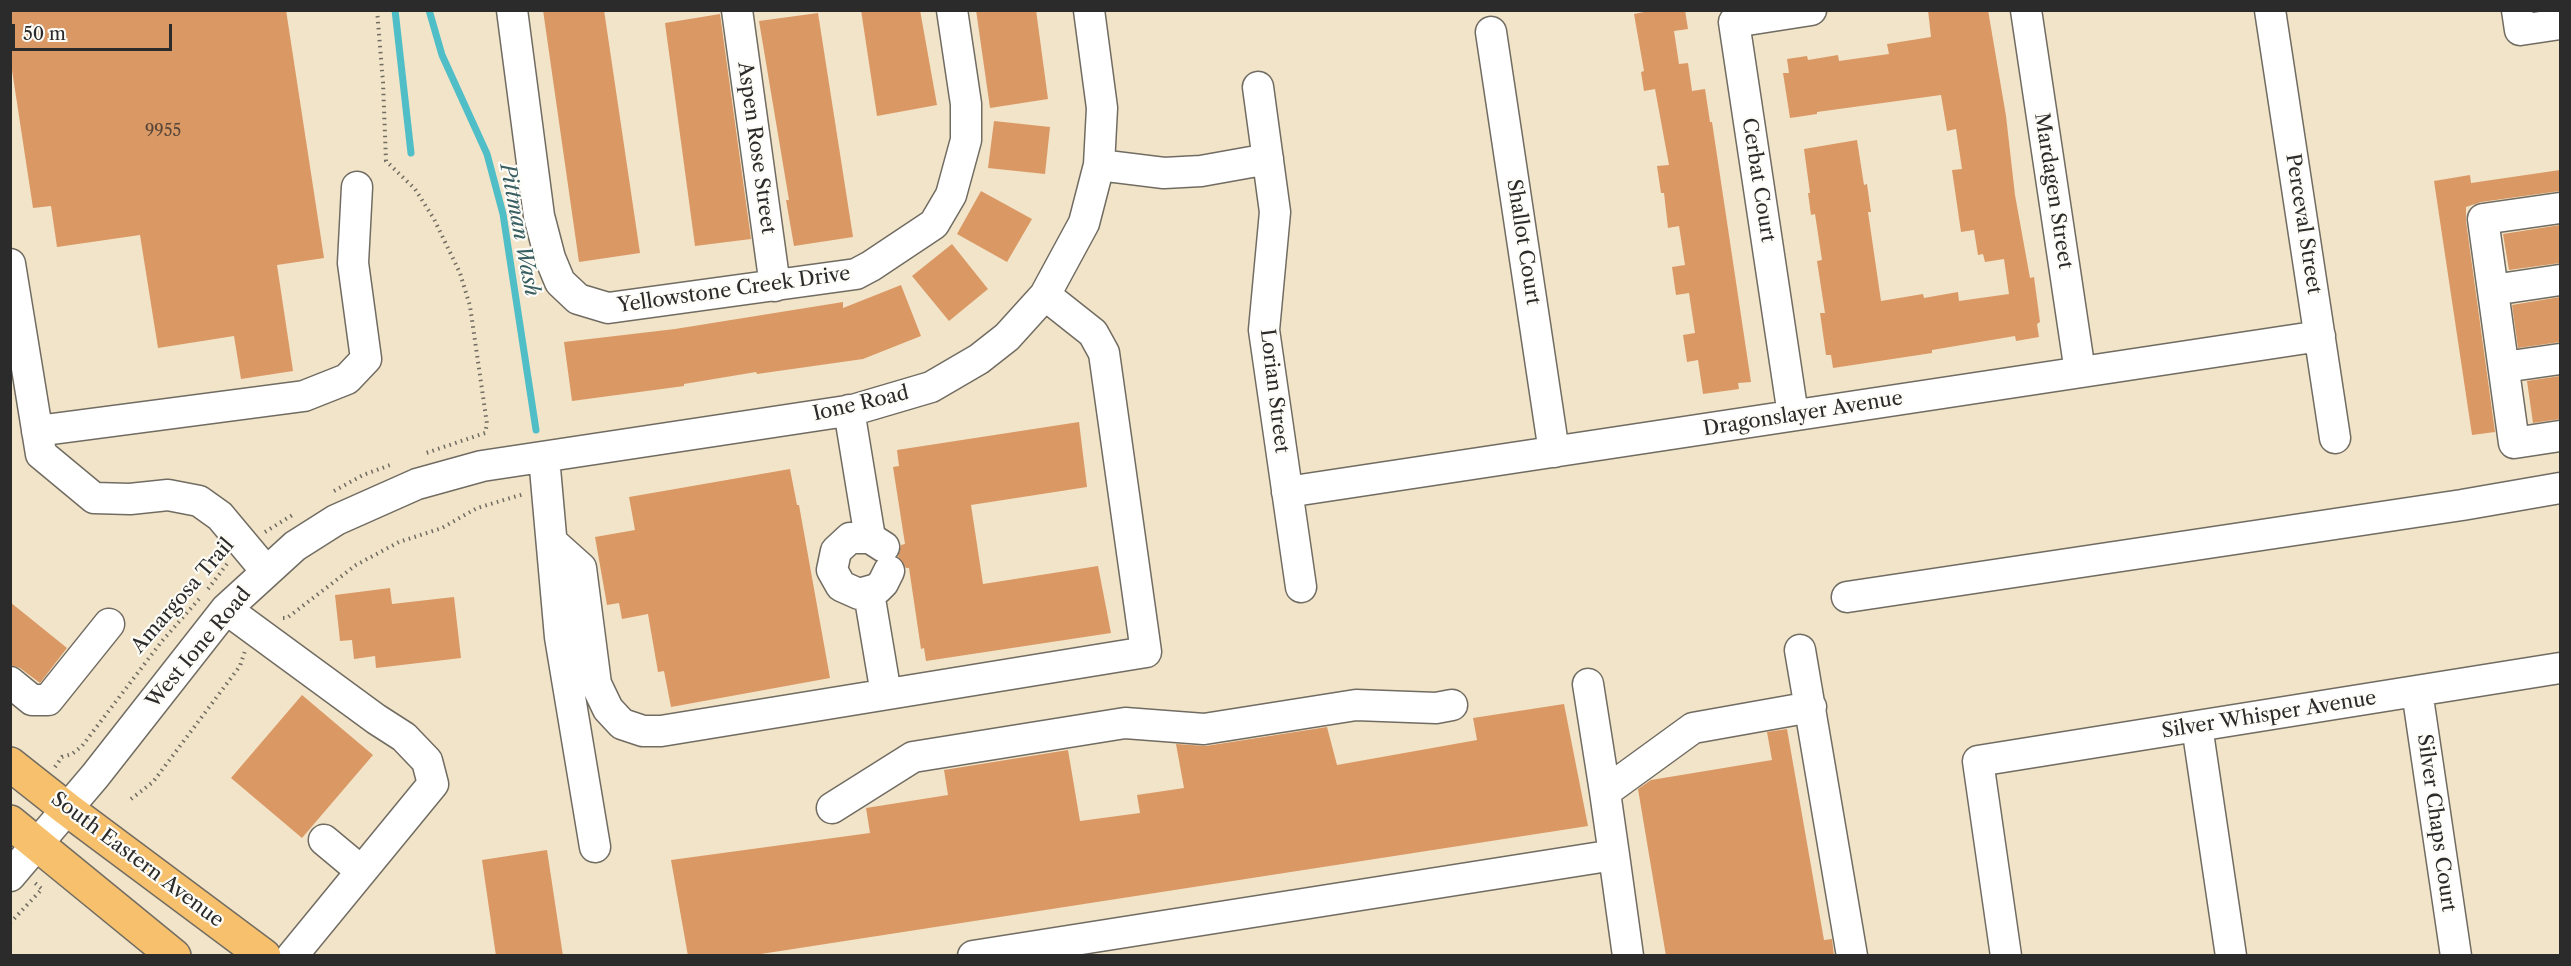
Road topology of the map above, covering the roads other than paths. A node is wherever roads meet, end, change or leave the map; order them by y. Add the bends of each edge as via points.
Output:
1 (512, 10) edge
2 (737, 10) edge
3 (952, 10) edge
4 (1089, 10) edge
5 (1811, 10) edge
6 (2026, 10) edge
7 (2270, 10) edge
8 (2518, 20) edge
9 (2560, 24) edge
10 (1491, 32) dead end
11 (1258, 87) dead end
12 (1268, 159) junction
13 (1099, 165) junction
14 (357, 187) dead end
15 (2560, 208) edge
16 (10, 264) edge
17 (2560, 280) edge
18 (775, 286) junction
19 (2493, 290) junction
20 (1045, 295) junction
21 (2320, 336) junction
22 (2560, 359) edge
23 (2504, 368) junction
24 (2080, 372) junction
25 (839, 412) junction
26 (1793, 415) junction
27 (37, 431) junction
28 (2560, 436) edge
29 (2335, 438) dead end
30 (1554, 452) junction
31 (544, 457) junction
32 (505, 462) joint
33 (2560, 488) edge
34 (1287, 492) junction
35 (552, 542) junction
36 (873, 548) junction
37 (266, 571) junction
38 (1301, 587) dead end
39 (869, 593) junction
40 (1847, 597) dead end
41 (226, 609) junction
42 (110, 624) dead end
43 (1800, 650) dead end
44 (2560, 668) edge
45 (10, 682) edge
46 (1588, 684) dead end
47 (2417, 691) junction
48 (886, 694) junction
49 (1452, 705) dead end
50 (1811, 707) junction
51 (2197, 726) junction
52 (10, 764) edge
53 (1605, 792) junction
54 (832, 808) dead end
55 (67, 809) junction
56 (10, 822) edge
57 (324, 840) dead end
58 (38, 844) junction
59 (595, 847) dead end
60 (1614, 855) junction
61 (360, 870) junction
62 (10, 876) edge
63 (978, 955) edge
64 (174, 956) edge
65 (264, 956) edge
66 (292, 956) edge
67 (1628, 956) edge
68 (1852, 956) edge
69 (2006, 956) edge
70 (2231, 956) edge
71 (2456, 956) edge

1 - 18 street, Yellowstone Creek Drive via 539,216 560,282 579,299 608,308
2 - 18 street, Aspen Rose Street
3 - 18 street, Yellowstone Creek Drive via 966,104 966,140 951,195 934,224 856,274
4 - 13 street, Ione Road via 1102,108
5 - 26 street, Cerbat Court via 1734,22
6 - 24 street, Mardagen Street
7 - 21 street, Perceval Street
8 - 9 street
10 - 30 street, Shallot Court
11 - 12 street, Lorian Street
12 - 13 street via 1164,173
12 - 34 street, Lorian Street via 1275,213 1264,330
13 - 20 street, Ione Road via 1084,223
14 - 27 street via 353,263 366,359 347,379 304,396
15 - 19 street via 2483,219
16 - 27 street
17 - 19 street
19 - 23 street
20 - 25 street, Ione Road via 1006,337 931,387
20 - 48 street via 1093,333 1104,353 1146,652
21 - 24 street, Dragonslayer Avenue
21 - 29 street, Perceval Street
22 - 23 street
23 - 28 street via 2514,443
24 - 26 street, Dragonslayer Avenue
25 - 31 street, Ione Road
25 - 36 street
26 - 30 street, Dragonslayer Avenue
27 - 37 street via 41,454 94,498 130,500 168,495 200,501 220,516
30 - 34 street, Dragonslayer Avenue
31 - 32 street, Ione Road
31 - 35 street
32 - 37 street, West Ione Road via 417,484 336,520 295,546
33 - 40 street
34 - 38 street, Lorian Street
35 - 48 street via 580,568 596,684 608,709 622,724 643,731 662,731
35 - 59 street via 560,637
36 - 39 street via 884,583
36 - 39 street via 836,551 832,570 835,579 850,592
37 - 41 street, West Ione Road
39 - 48 street
41 - 55 street, West Ione Road
41 - 61 street via 404,737 427,761 433,784
42 - 45 street via 48,700 32,700
43 - 50 street
44 - 47 street, Silver Whisper Avenue
46 - 53 street
47 - 51 street, Silver Whisper Avenue
47 - 71 street, Silver Chaps Court
49 - 54 street via 1356,705 1204,729 1125,723 913,757
50 - 53 street via 1694,728
50 - 68 street
51 - 69 street, Silver Whisper Avenue via 1978,761
51 - 70 street
52 - 55 main road, South Eastern Avenue
53 - 60 street
55 - 58 street, West Ione Road
55 - 65 main road, South Eastern Avenue
56 - 58 main road
57 - 61 street
58 - 62 street, West Ione Road
58 - 64 main road
60 - 63 street
60 - 67 street
61 - 66 street

